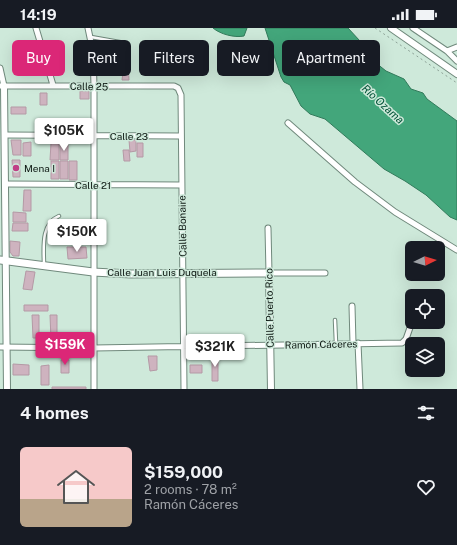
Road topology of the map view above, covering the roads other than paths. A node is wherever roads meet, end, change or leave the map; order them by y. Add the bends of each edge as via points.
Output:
1 (36, 28) edge
2 (88, 28) edge
3 (391, 28) edge
4 (415, 29) edge
5 (91, 38) junction
6 (105, 40) edge
7 (457, 46) edge
8 (447, 51) junction
9 (457, 61) edge
10 (0, 68) edge
11 (457, 74) edge
12 (52, 85) junction
13 (2, 86) edge
14 (94, 86) junction
15 (178, 88) joint
16 (288, 123) dead end
17 (5, 135) junction
18 (94, 136) junction
19 (182, 136) junction
20 (5, 184) junction
21 (93, 185) junction
22 (181, 185) junction
23 (59, 216) dead end
24 (268, 228) dead end
25 (457, 250) edge
26 (2, 260) edge
27 (44, 266) junction
28 (93, 272) junction
29 (183, 272) junction
30 (269, 273) junction
31 (325, 273) dead end
32 (352, 306) dead end
33 (335, 320) dead end
34 (409, 329) edge
35 (336, 343) junction
36 (352, 343) junction
37 (358, 343) junction
38 (270, 344) junction
39 (3, 347) edge
40 (183, 347) junction
41 (94, 348) junction
42 (7, 389) edge
43 (94, 389) edge
44 (184, 389) edge
45 (271, 389) edge
46 (360, 389) edge

1 - 12 street
2 - 5 street
3 - 11 street
4 - 8 street
5 - 6 lane
5 - 14 street
7 - 8 street
8 - 9 street
10 - 13 street
12 - 13 street, Calle 25
12 - 14 street, Calle 25
13 - 17 street
14 - 15 street, Calle 25
14 - 18 street
15 - 19 street, Calle Bonaire via 181,95
16 - 25 street via 355,182 396,212
17 - 18 street, Calle 23
17 - 20 street
18 - 19 street, Calle 23
18 - 21 street
19 - 22 street, Calle Bonaire
20 - 21 street, Calle 21
20 - 26 street
21 - 22 street, Calle 21
21 - 28 street
22 - 29 street, Calle Bonaire
23 - 27 lane via 54,218 47,228
24 - 30 street, Calle Puerto Rico
26 - 27 main road, Calle Juan Luis Duquela
26 - 39 street
27 - 28 main road, Calle Juan Luis Duquela
28 - 29 main road, Calle Juan Luis Duquela
28 - 41 street
29 - 30 main road, Calle Juan Luis Duquela
29 - 40 street, Calle Bonaire
30 - 31 street, Calle Juan Luis Duquela
30 - 38 street, Calle Puerto Rico
32 - 36 street
33 - 35 lane
34 - 37 street, Ramón Cáceres via 404,342
35 - 36 street, Ramón Cáceres
35 - 38 street, Ramón Cáceres
36 - 37 street, Ramón Cáceres
37 - 46 street
38 - 40 street, Ramón Cáceres
38 - 45 street, Calle Puerto Rico
39 - 41 street, Ramón Cáceres
39 - 42 street
40 - 41 street, Ramón Cáceres
40 - 44 street, Calle Bonaire
41 - 43 street

